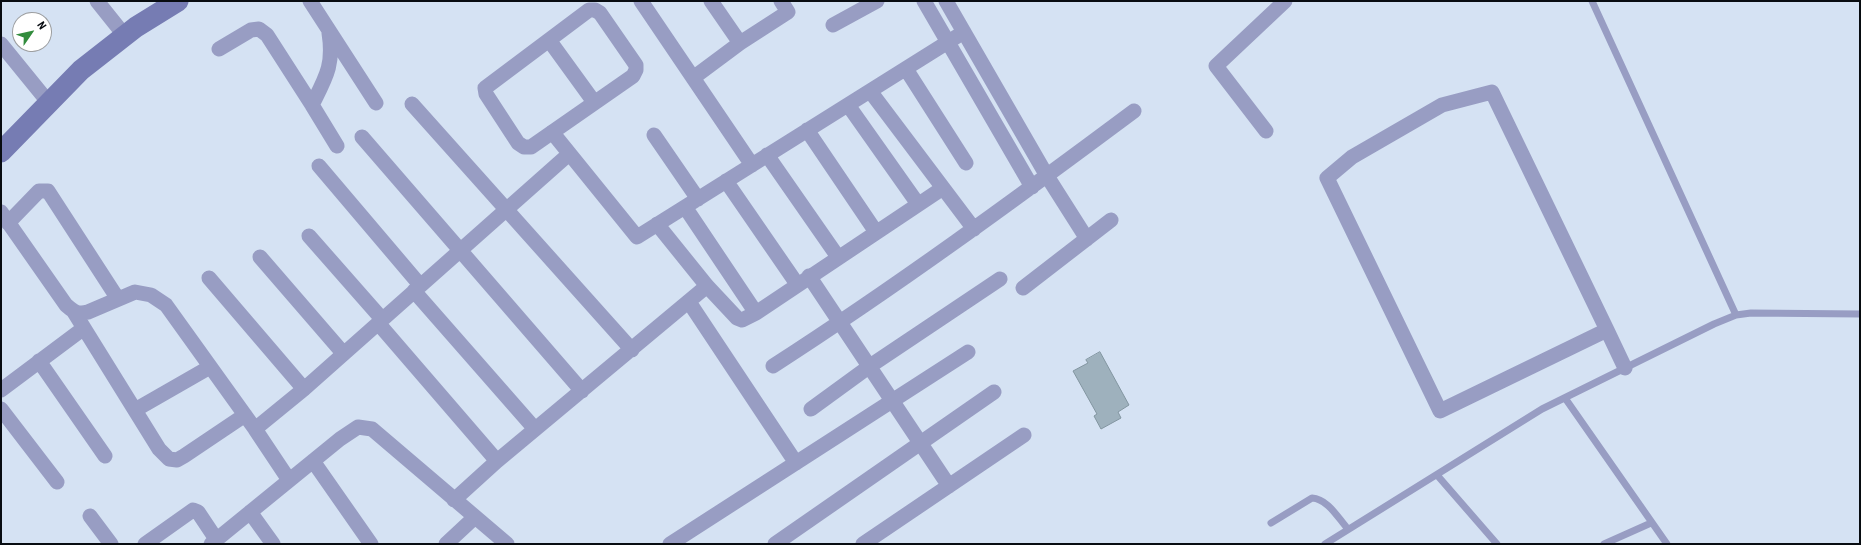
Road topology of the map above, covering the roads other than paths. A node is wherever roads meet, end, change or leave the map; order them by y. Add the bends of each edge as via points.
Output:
1 (98, 1) edge
2 (178, 1) edge
3 (310, 1) edge
4 (641, 1) edge
5 (711, 1) edge
6 (781, 1) edge
7 (877, 1) edge
8 (924, 1) edge
9 (946, 1) edge
10 (1285, 1) edge
11 (1592, 1) edge
12 (833, 25) dead end
13 (328, 28) junction
14 (964, 32) junction
15 (125, 36) junction
16 (549, 40) junction
17 (947, 43) junction
18 (1, 44) edge
19 (740, 44) junction
20 (218, 49) dead end
21 (906, 69) junction
22 (693, 78) junction
23 (870, 91) junction
24 (594, 102) junction
25 (50, 103) junction
26 (376, 103) dead end
27 (412, 104) dead end
28 (312, 105) junction
29 (848, 105) junction
30 (1134, 111) dead end
31 (807, 130) junction
32 (1266, 131) dead end
33 (552, 132) junction
34 (654, 135) dead end
35 (362, 137) dead end
36 (337, 146) dead end
37 (1, 152) edge
38 (570, 154) junction
39 (767, 155) junction
40 (966, 163) dead end
41 (752, 165) junction
42 (319, 166) dead end
43 (1047, 176) junction
44 (726, 181) junction
45 (1032, 187) junction
46 (943, 188) junction
47 (698, 199) junction
48 (918, 204) junction
49 (685, 207) junction
50 (506, 210) junction
51 (5, 217) edge
52 (1111, 220) dead end
53 (657, 224) junction
54 (974, 229) junction
55 (876, 232) junction
56 (309, 236) dead end
57 (1087, 239) junction
58 (460, 250) junction
59 (260, 257) dead end
60 (838, 257) junction
61 (809, 276) junction
62 (208, 278) dead end
63 (1000, 279) dead end
64 (797, 284) junction
65 (707, 286) junction
66 (417, 288) junction
67 (1023, 288) dead end
68 (118, 299) junction
69 (689, 302) junction
70 (74, 312) junction
71 (756, 313) junction
72 (1860, 314) edge
73 (1736, 315) junction
74 (380, 321) junction
75 (840, 322) junction
76 (84, 328) junction
77 (1607, 330) junction
78 (632, 350) junction
79 (968, 352) dead end
80 (343, 353) junction
81 (40, 361) junction
82 (773, 366) dead end
83 (870, 366) junction
84 (210, 367) junction
85 (1625, 368) junction
86 (304, 388) junction
87 (1, 390) edge
88 (582, 391) junction
89 (994, 392) dead end
90 (1565, 398) junction
91 (893, 401) junction
92 (1, 409) edge
93 (811, 409) dead end
94 (135, 410) junction
95 (245, 415) junction
96 (254, 429) junction
97 (535, 429) junction
98 (1024, 435) dead end
99 (921, 443) junction
100 (105, 456) dead end
101 (313, 461) junction
102 (497, 461) junction
103 (796, 463) junction
104 (1437, 475) junction
105 (289, 480) junction
106 (57, 482) dead end
107 (949, 486) junction
108 (454, 500) junction
109 (250, 512) junction
110 (90, 516) dead end
111 (475, 517) junction
112 (1270, 523) dead end
113 (1651, 523) junction
114 (1348, 529) junction
115 (214, 542) edge
116 (110, 544) edge
117 (145, 544) edge
118 (273, 544) edge
119 (371, 544) edge
120 (446, 544) edge
121 (507, 544) edge
122 (670, 544) edge
123 (775, 544) edge
124 (863, 544) edge
125 (1325, 544) edge
126 (1497, 544) edge
127 (1604, 544) edge
128 (1667, 544) edge

1 - 15 street
2 - 15 street
3 - 13 street
4 - 22 street
5 - 19 street
6 - 19 street via 788,12
7 - 12 street
8 - 17 street
9 - 14 street
10 - 32 street via 1216,66
11 - 73 lane
13 - 26 street
13 - 28 street via 332,50 329,70
14 - 17 street
14 - 43 street
15 - 25 street via 81,70
16 - 24 street
16 - 24 street via 589,10 600,13 636,65 636,70 633,76
16 - 33 street via 484,88 518,143 524,147 531,147
17 - 21 street
17 - 45 street
18 - 25 street
19 - 22 street
20 - 28 street via 251,30 259,29 267,35
21 - 23 street
21 - 40 street
22 - 41 street
23 - 29 street
23 - 46 street
24 - 33 street
25 - 37 street
27 - 50 street
28 - 36 street
29 - 31 street
29 - 48 street
30 - 43 street
31 - 39 street
31 - 55 street
33 - 38 street
34 - 47 street
35 - 58 street
38 - 50 street
38 - 53 street via 637,237
39 - 41 street
39 - 60 street
41 - 44 street
42 - 66 street
43 - 45 street
43 - 57 street
44 - 47 street
44 - 64 street
45 - 54 street
46 - 48 street
46 - 54 street
47 - 49 street
48 - 55 street
49 - 53 street
49 - 71 street
50 - 58 street
50 - 78 street
51 - 68 street via 39,191 48,191
51 - 70 street via 66,305
52 - 57 street
53 - 65 street
54 - 75 street
55 - 60 street
56 - 74 street
57 - 67 street
58 - 66 street
58 - 88 street
59 - 80 street
60 - 61 street
61 - 64 street
61 - 75 street
62 - 86 street
63 - 83 street
64 - 71 street
65 - 69 street
65 - 71 street via 737,318 742,320
66 - 74 street
66 - 97 street
68 - 70 street via 82,314
68 - 84 street via 135,292 151,295 166,305
69 - 78 street
69 - 103 street
70 - 76 street
72 - 73 lane via 1769,312
73 - 85 lane
74 - 80 street
74 - 102 street
75 - 82 street
75 - 83 street
76 - 81 street
76 - 94 street
77 - 77 street via 1492,92 1442,105 1352,157 1327,178 1440,411
77 - 85 street
78 - 88 street
79 - 91 street
80 - 86 street
81 - 87 street
81 - 100 street
83 - 91 street
83 - 93 street
84 - 94 street
84 - 95 street
85 - 90 lane
86 - 96 street
88 - 97 street
89 - 99 street
90 - 104 lane via 1542,409
90 - 113 lane
91 - 99 street
91 - 103 street
92 - 106 street
94 - 95 street via 164,455 177,460
95 - 96 street
96 - 105 street
97 - 102 street
98 - 107 street
99 - 107 street
99 - 123 street
101 - 105 street
101 - 108 street via 358,427 372,429
101 - 119 street
102 - 108 street
103 - 122 street
104 - 114 lane
104 - 126 lane
105 - 109 street
107 - 124 street
108 - 111 street
109 - 115 street
109 - 118 street
110 - 116 street
111 - 120 street
111 - 121 street
112 - 114 lane via 1312,498 1318,498 1326,502
113 - 127 lane
113 - 128 lane
114 - 125 lane
115 - 117 street via 198,512 193,510

